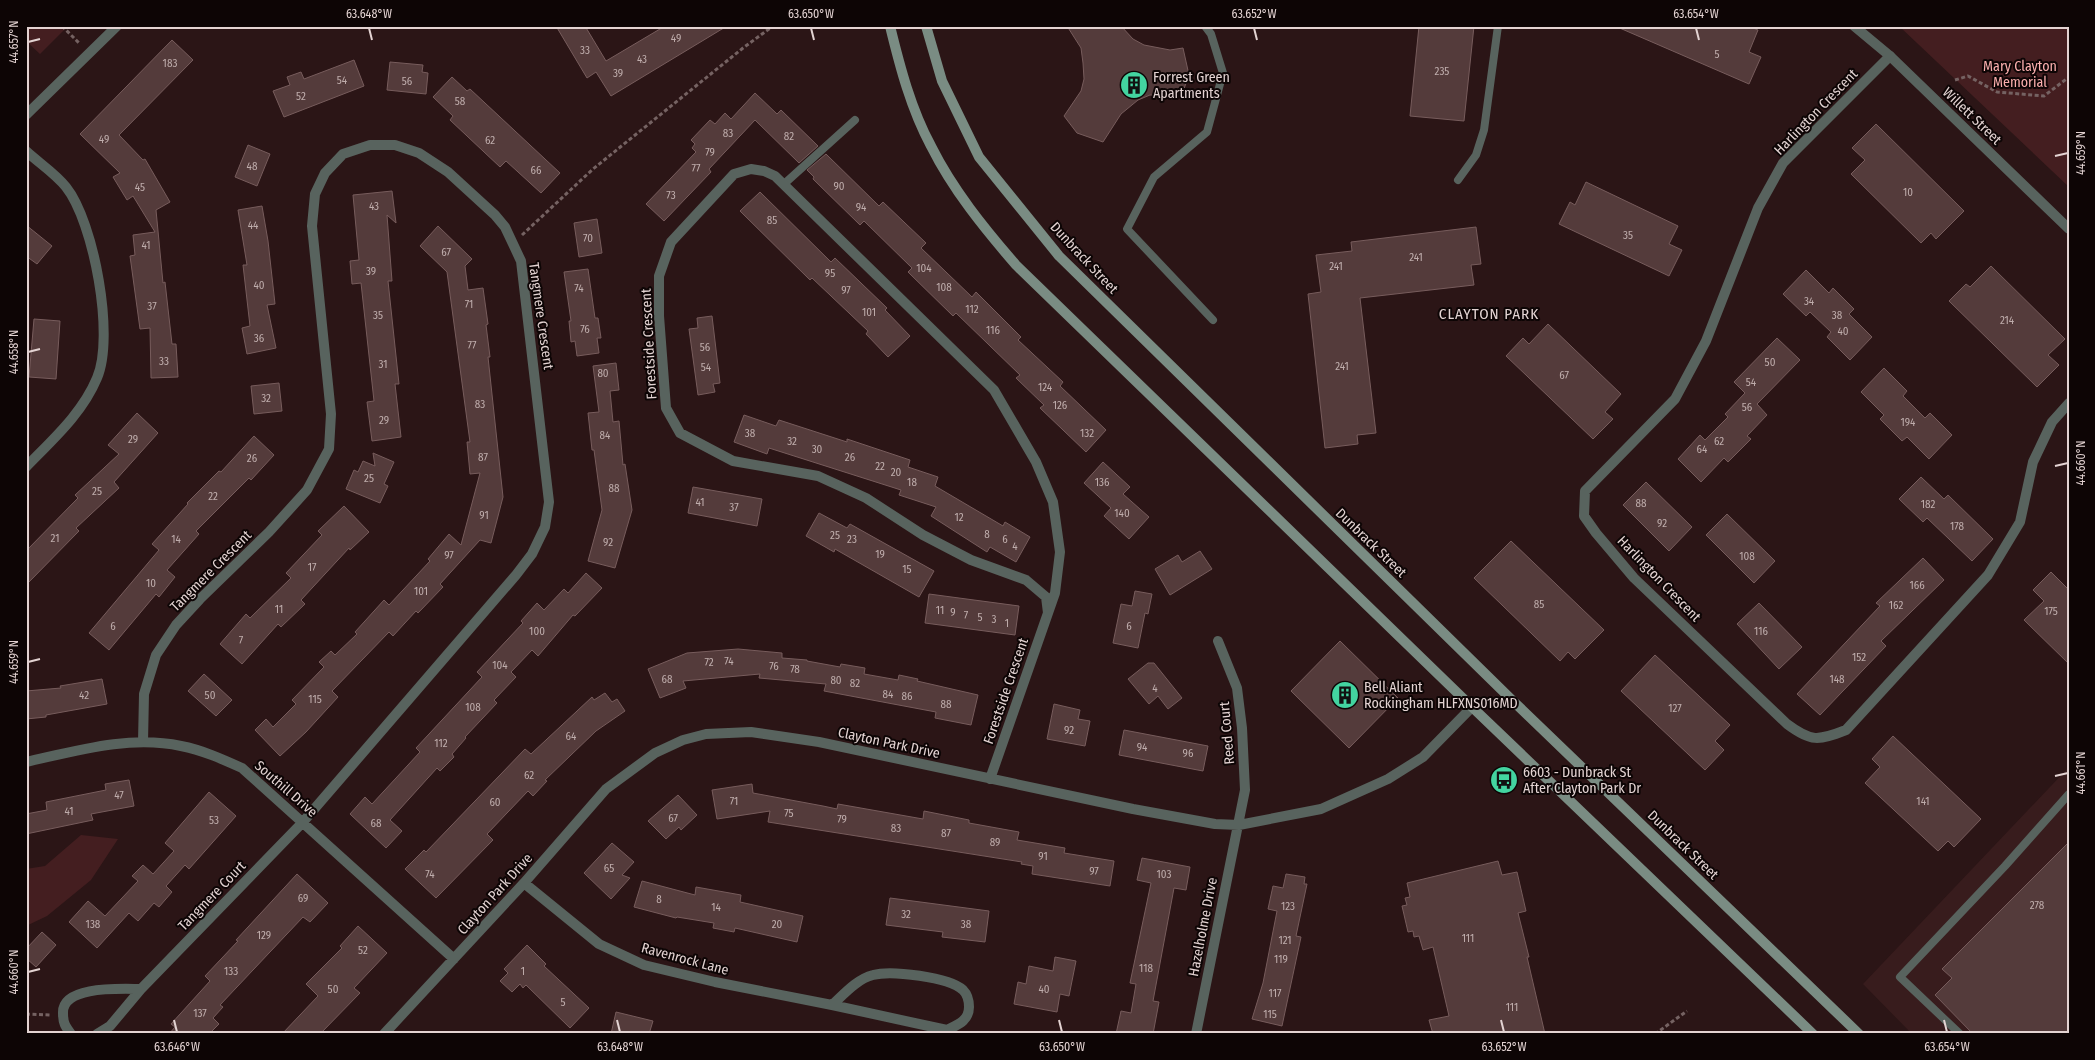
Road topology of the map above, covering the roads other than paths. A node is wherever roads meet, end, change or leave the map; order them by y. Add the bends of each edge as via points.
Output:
1 (117, 26) edge
2 (890, 26) edge
3 (926, 26) edge
4 (1205, 26) edge
5 (1498, 26) edge
6 (1854, 26) edge
7 (1890, 56) junction
8 (26, 115) edge
9 (855, 120) dead end
10 (26, 151) edge
11 (1458, 180) dead end
12 (784, 184) junction
13 (2069, 228) edge
14 (1213, 320) dead end
15 (2069, 403) edge
16 (26, 467) edge
17 (1048, 613) junction
18 (1218, 641) dead end
19 (1472, 707) junction
20 (143, 742) junction
21 (26, 762) edge
22 (990, 779) junction
23 (2069, 794) edge
24 (303, 822) junction
25 (1239, 825) junction
26 (524, 883) junction
27 (454, 959) junction
28 (141, 989) junction
29 (832, 1005) junction
30 (71, 1034) edge
31 (97, 1034) edge
32 (384, 1034) edge
33 (1196, 1034) edge
34 (1813, 1034) edge
35 (1860, 1034) edge
36 (1960, 1034) edge

1 - 8 street
2 - 19 main road via 912,102 930,146 955,187 1016,265
3 - 35 main road, Dunbrack Street via 942,81 979,157 1059,256 1514,702
4 - 14 lane via 1211,34 1223,73 1207,132 1154,177 1127,229
5 - 11 lane via 1484,130 1476,155
6 - 7 street, Willett Street
7 - 13 street, Willett Street
7 - 15 street, Harlington Crescent via 1783,163 1758,208 1706,341 1675,399 1585,491 1584,516 1634,578 1788,724 1804,736 1825,738 1846,730 1988,575 2020,522 2036,454 2052,422
9 - 12 lane
10 - 16 street via 66,187 85,222 100,279 104,346 98,377 75,416
12 - 17 street, Forestside Crescent via 994,390 1036,462 1053,502 1060,552 1055,593
12 - 17 street, Forestside Crescent via 764,171 751,169 734,174 671,242 659,276 659,316 666,408 680,433 733,461 818,476 866,498 923,535 971,560 1026,580 1046,597
17 - 22 street, Forestside Crescent
18 - 25 street, Reed Court via 1237,688 1242,728 1245,790
19 - 25 street, Clayton Park Drive via 1423,756 1388,780 1322,809
19 - 34 main road
20 - 21 street, Southill Drive via 101,745
20 - 24 street, Southill Drive via 180,746 216,756 242,768
20 - 24 street, Tangmere Crescent via 144,694 156,656 176,625 307,490 329,449 331,414 312,226 315,194 324,173 343,154 370,145 395,145 419,153 448,172 495,215 521,261 546,467 549,502 545,527 532,554 516,575
22 - 25 street, Clayton Park Drive via 1215,824
22 - 26 street, Clayton Park Drive via 818,742 751,732 706,734 655,753 606,789
23 - 36 lane via 1900,977
24 - 27 street, Southill Drive
24 - 28 street, Tangmere Court
25 - 33 street, Hazelholme Drive
26 - 27 street, Clayton Park Drive
26 - 29 street, Ravenrock Lane via 600,944 644,965
27 - 32 street, Clayton Park Drive
28 - 30 street via 110,989 68,998 62,1007 63,1024
28 - 31 street, Tangmere Court via 110,1026
29 - 29 street, Ravenrock Lane via 947,1030 963,1023 969,1011 969,1000 962,990 948,982 925,977 872,975 850,987

